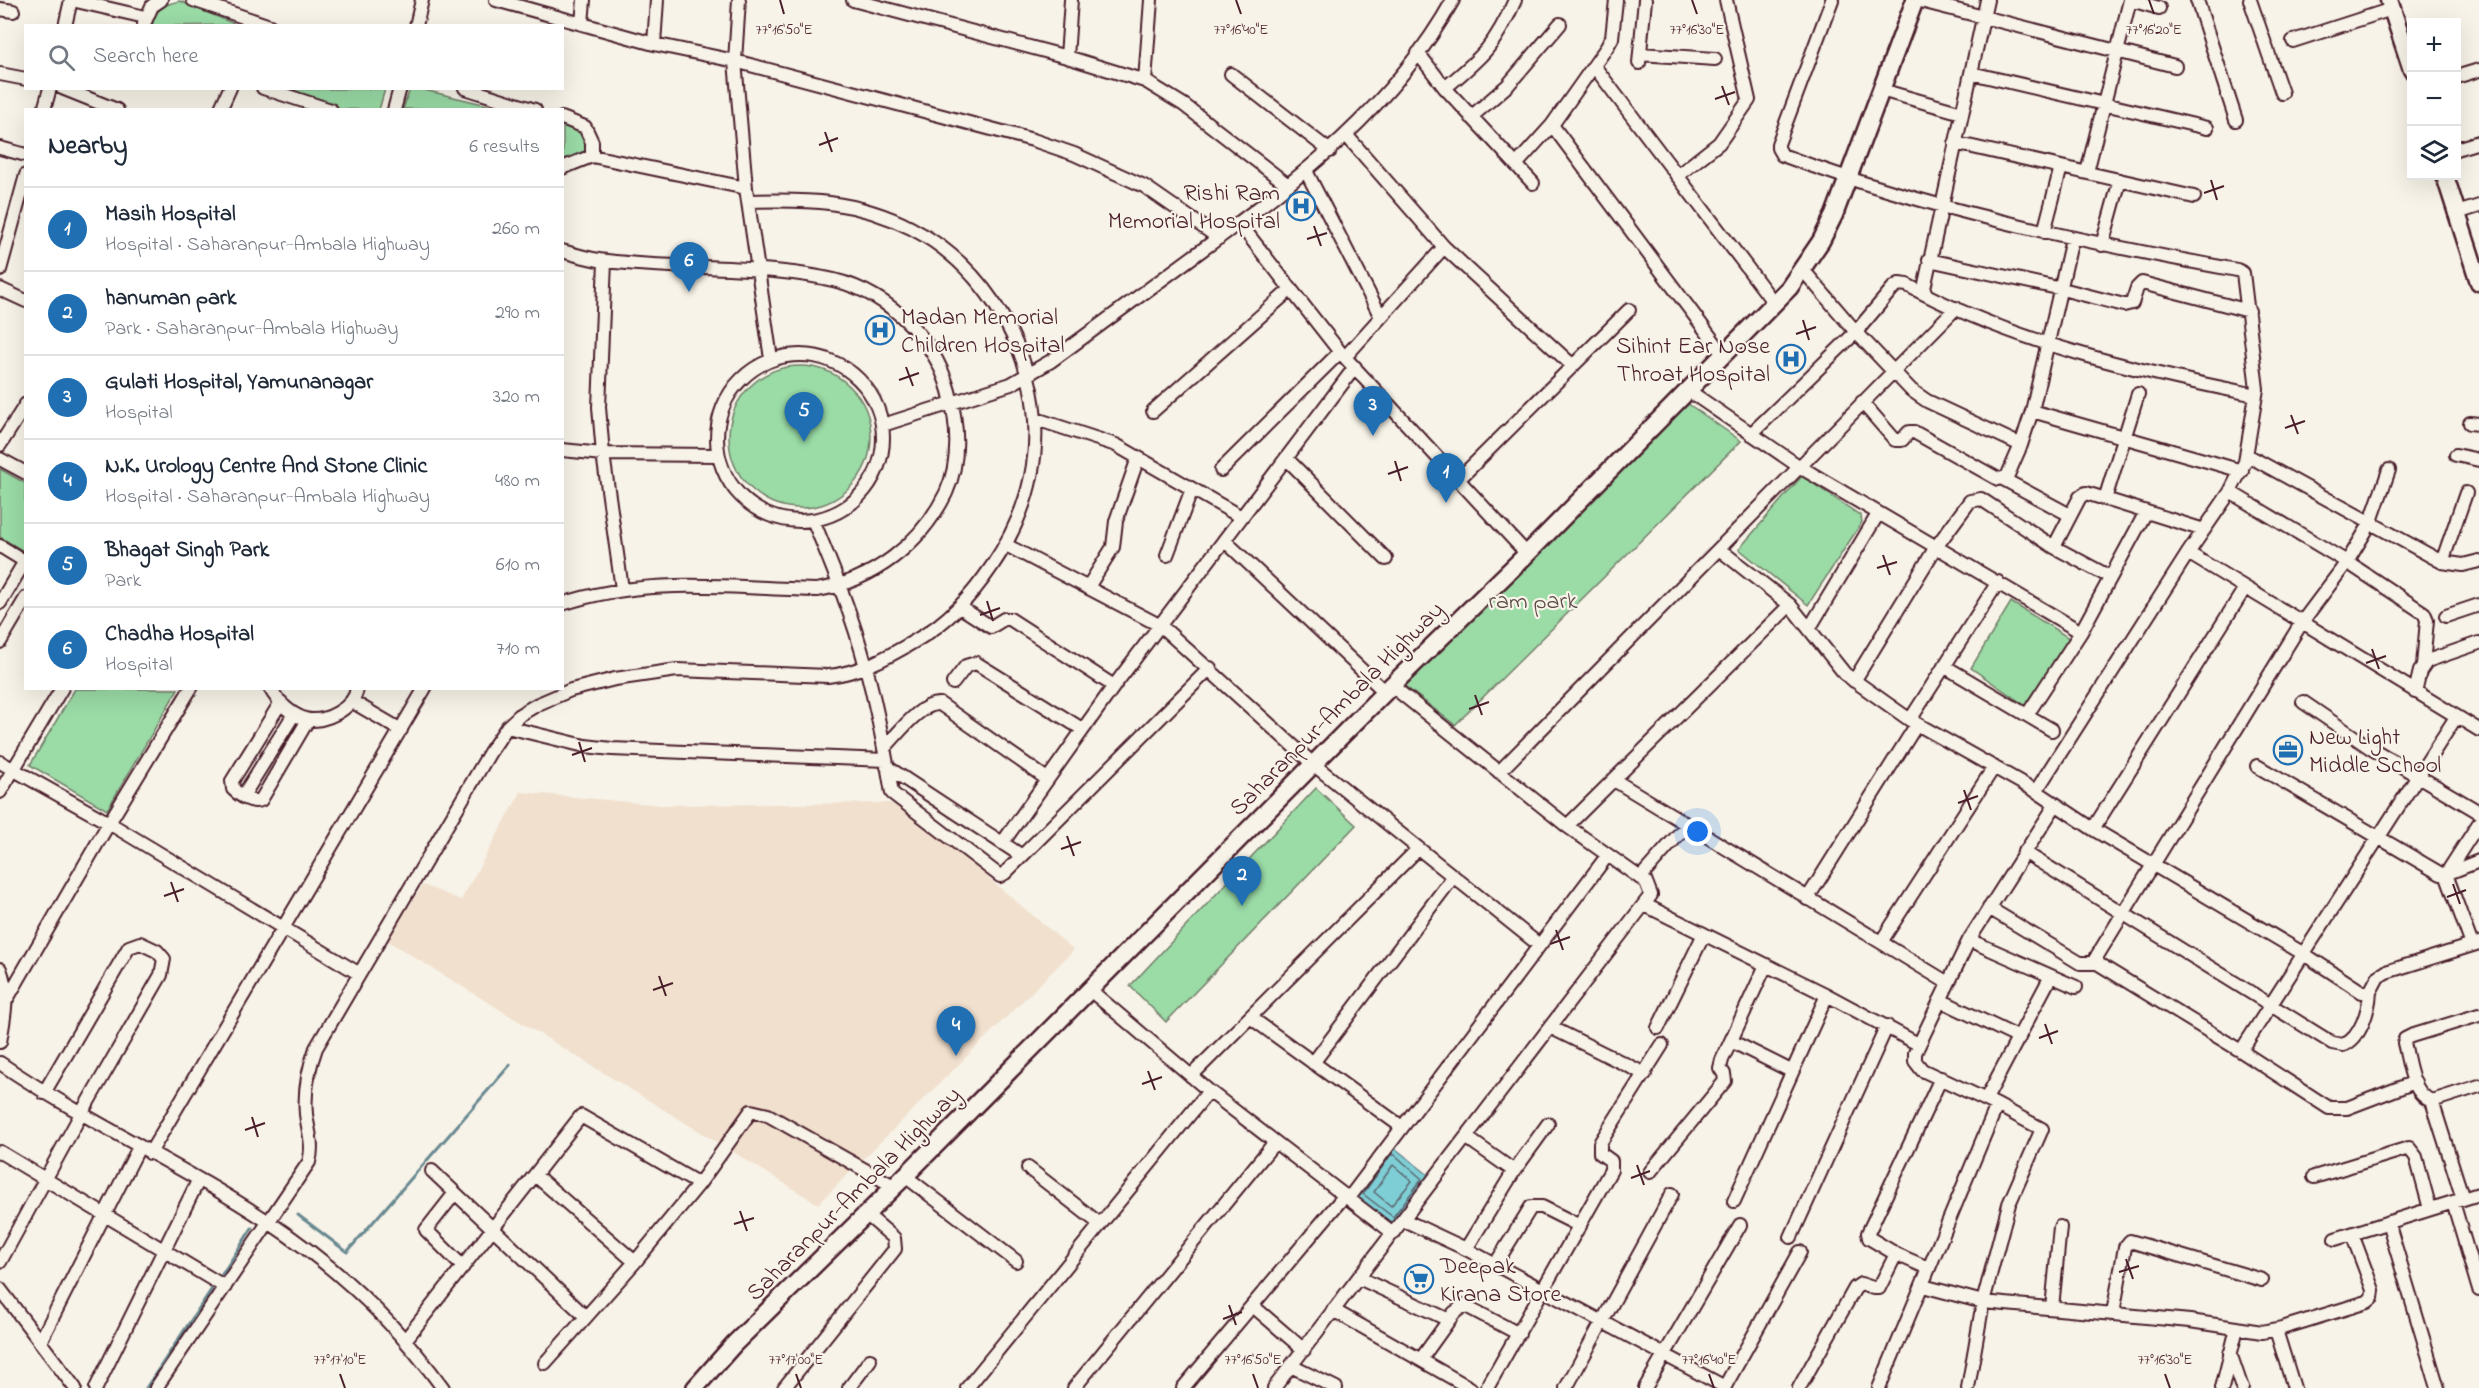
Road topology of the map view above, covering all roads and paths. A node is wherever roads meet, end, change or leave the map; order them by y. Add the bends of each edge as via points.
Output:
1 (72, 0) edge
2 (161, 0) edge
3 (193, 0) edge
4 (422, 0) edge
5 (496, 0) edge
6 (584, 0) edge
7 (657, 0) edge
8 (739, 0) edge
9 (853, 0) edge
10 (1071, 0) edge
11 (1151, 0) edge
12 (1453, 0) edge
13 (1515, 0) edge
14 (1616, 0) edge
15 (1645, 0) edge
16 (1726, 0) edge
17 (1832, 0) edge
18 (1916, 0) edge
19 (1987, 0) edge
20 (2131, 0) edge
21 (2197, 0) edge
22 (2250, 0) edge
23 (2390, 5) edge
24 (2159, 8) dead end
25 (1983, 17) junction
26 (144, 21) edge
27 (66, 24) edge
28 (264, 24) edge
29 (416, 24) edge
30 (582, 24) junction
31 (1560, 24) dead end
32 (2293, 41) dead end
33 (654, 44) junction
34 (2117, 50) junction
35 (1418, 52) junction
36 (2407, 55) edge
37 (1067, 57) junction
38 (1716, 59) dead end
39 (735, 61) junction
40 (1594, 66) junction
41 (2175, 66) dead end
42 (2479, 70) edge
43 (1971, 73) junction
44 (0, 74) edge
45 (1231, 74) dead end
46 (2461, 76) edge
47 (24, 79) edge
48 (1145, 81) junction
49 (1445, 88) junction
50 (49, 90) edge
51 (67, 90) edge
52 (229, 90) edge
53 (269, 90) edge
54 (399, 90) edge
55 (471, 90) edge
56 (1881, 90) junction
57 (2282, 93) dead end
58 (2104, 104) junction
59 (45, 108) edge
60 (112, 108) edge
61 (221, 108) edge
62 (325, 108) edge
63 (395, 108) edge
64 (529, 108) edge
65 (1962, 113) junction
66 (1471, 117) junction
67 (564, 119) edge
68 (2236, 120) dead end
69 (1552, 125) junction
70 (2207, 128) dead end
71 (1347, 136) junction
72 (1955, 142) junction
73 (2479, 142) edge
74 (0, 148) edge
75 (2461, 148) edge
76 (1330, 151) junction
77 (24, 154) edge
78 (592, 156) junction
79 (1516, 165) junction
80 (564, 167) edge
81 (2061, 167) junction
82 (1306, 171) junction
83 (2087, 172) junction
84 (1677, 176) junction
85 (1848, 180) junction
86 (2120, 180) junction
87 (2446, 180) edge
88 (24, 182) edge
89 (1533, 183) dead end
90 (1288, 185) junction
91 (747, 194) junction
92 (2194, 197) dead end
93 (1941, 206) junction
94 (2479, 206) edge
95 (2457, 213) junction
96 (1239, 223) junction
97 (2044, 232) junction
98 (1219, 238) junction
99 (2072, 239) junction
100 (2102, 245) junction
101 (1444, 247) junction
102 (564, 251) edge
103 (2474, 251) edge
104 (1929, 260) junction
105 (605, 261) junction
106 (0, 270) edge
107 (1803, 270) junction
108 (759, 271) junction
109 (2479, 282) edge
110 (1291, 289) junction
111 (2062, 289) junction
112 (0, 290) edge
113 (1923, 293) junction
114 (24, 300) edge
115 (1774, 303) junction
116 (1956, 308) junction
117 (1629, 310) dead end
118 (2249, 311) junction
119 (1381, 317) junction
120 (1856, 332) junction
121 (2048, 345) junction
122 (1342, 354) junction
123 (1724, 355) junction
124 (771, 359) junction
125 (1573, 366) junction
126 (1354, 367) junction
127 (1893, 372) junction
128 (1029, 375) junction
129 (1689, 391) junction
130 (2138, 394) dead end
131 (2256, 395) junction
132 (1862, 402) junction
133 (952, 404) junction
134 (24, 407) edge
135 (1154, 411) dead end
136 (2032, 411) junction
137 (1036, 419) junction
138 (883, 425) junction
139 (1751, 434) junction
140 (2125, 438) junction
141 (0, 445) edge
142 (2021, 445) junction
143 (564, 450) edge
144 (603, 454) junction
145 (717, 455) junction
146 (2247, 455) junction
147 (2456, 455) dead end
148 (1138, 458) junction
149 (1286, 458) junction
150 (0, 459) edge
151 (2479, 460) edge
152 (1800, 467) junction
153 (1221, 470) dead end
154 (2390, 470) dead end
155 (2242, 471) junction
156 (24, 472) edge
157 (1459, 479) junction
158 (2003, 479) junction
159 (1192, 489) junction
160 (2230, 492) junction
161 (2466, 494) dead end
162 (2105, 499) junction
163 (2146, 512) junction
164 (1878, 514) junction
165 (2070, 515) junction
166 (1241, 517) junction
167 (813, 520) junction
168 (2370, 524) junction
169 (2204, 530) junction
170 (1224, 540) junction
171 (1006, 545) junction
172 (0, 546) edge
173 (1936, 547) junction
174 (2054, 547) junction
175 (1719, 549) junction
176 (2188, 553) junction
177 (1527, 554) junction
178 (1167, 555) dead end
179 (1386, 559) dead end
180 (24, 560) edge
181 (2479, 561) edge
182 (2347, 562) junction
183 (2442, 562) junction
184 (24, 563) edge
185 (2110, 577) junction
186 (1998, 582) junction
187 (841, 586) junction
188 (1088, 587) junction
189 (622, 588) junction
190 (2245, 588) junction
191 (24, 601) edge
192 (0, 603) edge
193 (564, 603) edge
194 (1790, 605) junction
195 (2479, 605) edge
196 (960, 607) junction
197 (2446, 616) dead end
198 (2302, 622) junction
199 (1161, 626) junction
200 (1809, 629) junction
201 (2081, 632) junction
202 (0, 642) edge
203 (2479, 643) edge
204 (2423, 665) junction
205 (866, 666) junction
206 (1944, 666) junction
207 (1210, 668) junction
208 (1854, 681) junction
209 (953, 683) dead end
210 (1114, 686) junction
211 (1388, 689) junction
212 (61, 690) edge
213 (190, 690) edge
214 (272, 690) edge
215 (356, 690) edge
216 (424, 690) edge
217 (2415, 692) junction
218 (281, 702) junction
219 (353, 702) junction
220 (2303, 702) dead end
221 (294, 714) junction
222 (2027, 715) junction
223 (2456, 717) junction
224 (308, 720) junction
225 (1913, 722) junction
226 (507, 727) junction
227 (1082, 729) junction
228 (400, 730) junction
229 (2052, 730) dead end
230 (2479, 730) edge
231 (886, 758) junction
232 (0, 762) edge
233 (1313, 764) junction
234 (2257, 766) dead end
235 (1994, 767) junction
236 (14, 770) junction
237 (1499, 772) junction
238 (2418, 775) junction
239 (1047, 779) junction
240 (1614, 780) junction
241 (2036, 791) junction
242 (0, 792) edge
243 (243, 796) junction
244 (2056, 804) junction
245 (2479, 812) edge
246 (109, 823) junction
247 (2479, 823) edge
248 (1687, 825) junction
249 (1567, 826) junction
250 (2093, 829) junction
251 (2379, 839) junction
252 (1003, 842) junction
253 (1418, 849) junction
254 (2025, 852) junction
255 (1022, 855) junction
256 (1607, 855) junction
257 (2479, 861) edge
258 (2153, 866) junction
259 (2446, 874) junction
260 (1453, 877) junction
261 (1640, 878) junction
262 (1807, 899) junction
263 (1645, 905) junction
264 (1989, 908) junction
265 (2124, 914) junction
266 (283, 928) junction
267 (1704, 934) junction
268 (1969, 940) junction
269 (1881, 942) junction
270 (1538, 944) junction
271 (2476, 944) edge
272 (2304, 954) junction
273 (2097, 963) junction
274 (1766, 965) junction
275 (0, 969) edge
276 (358, 973) junction
277 (2051, 976) junction
278 (1948, 982) junction
279 (2076, 987) dead end
280 (1090, 990) junction
281 (2370, 992) junction
282 (1827, 995) junction
283 (7, 999) junction
284 (1940, 1000) junction
285 (2272, 1004) junction
286 (2479, 1015) edge
287 (1250, 1017) junction
288 (1887, 1026) junction
289 (1550, 1027) junction
290 (1658, 1028) dead end
291 (2019, 1038) junction
292 (1731, 1041) junction
293 (0, 1042) edge
294 (1918, 1044) junction
295 (1662, 1045) dead end
296 (2241, 1051) junction
297 (1313, 1062) junction
298 (0, 1063) edge
299 (1791, 1071) junction
300 (1645, 1074) junction
301 (1191, 1076) junction
302 (1941, 1078) junction
303 (2415, 1082) junction
304 (2479, 1086) edge
305 (1209, 1091) junction
306 (44, 1093) junction
307 (2432, 1101) junction
308 (1992, 1102) junction
309 (81, 1114) junction
310 (1548, 1124) dead end
311 (1402, 1127) junction
312 (1466, 1137) junction
313 (1275, 1142) junction
314 (144, 1150) junction
315 (0, 1152) edge
316 (1028, 1168) dead end
317 (432, 1171) dead end
318 (1514, 1171) junction
319 (1650, 1172) dead end
320 (535, 1175) junction
321 (2314, 1177) dead end
322 (46, 1179) junction
323 (198, 1181) junction
324 (900, 1181) junction
325 (699, 1184) junction
326 (455, 1193) junction
327 (1672, 1194) dead end
328 (2479, 1194) edge
329 (1347, 1196) junction
330 (2458, 1200) junction
331 (1734, 1201) dead end
332 (2430, 1209) junction
333 (104, 1214) junction
334 (866, 1214) junction
335 (1404, 1220) junction
336 (2388, 1222) junction
337 (269, 1223) junction
338 (1100, 1224) junction
339 (1740, 1225) dead end
340 (1580, 1226) junction
341 (2060, 1227) dead end
342 (492, 1229) junction
343 (1393, 1233) junction
344 (2352, 1234) junction
345 (1791, 1237) dead end
346 (2335, 1239) dead end
347 (162, 1249) junction
348 (1466, 1249) junction
349 (1800, 1252) dead end
350 (1896, 1254) junction
351 (1016, 1261) dead end
352 (0, 1262) edge
353 (635, 1262) junction
354 (1495, 1265) junction
355 (463, 1267) junction
356 (1928, 1268) junction
357 (1359, 1278) junction
358 (2262, 1280) dead end
359 (219, 1283) junction
360 (1923, 1286) junction
361 (0, 1289) edge
362 (2479, 1290) edge
363 (1544, 1291) junction
364 (1983, 1302) junction
365 (1252, 1306) junction
366 (2052, 1308) junction
367 (1334, 1310) junction
368 (2113, 1313) junction
369 (586, 1317) junction
370 (1449, 1320) junction
371 (1604, 1321) junction
372 (2236, 1328) junction
373 (2276, 1330) junction
374 (1519, 1334) junction
375 (406, 1339) junction
376 (40, 1342) junction
377 (1304, 1350) junction
378 (2230, 1353) junction
379 (1664, 1354) junction
380 (1421, 1359) junction
381 (870, 1360) dead end
382 (545, 1363) dead end
383 (1291, 1366) junction
384 (75, 1388) edge
385 (96, 1388) edge
386 (156, 1388) edge
387 (443, 1388) edge
388 (695, 1388) edge
389 (784, 1388) edge
390 (849, 1388) edge
391 (967, 1388) edge
392 (1074, 1388) edge
393 (1183, 1388) edge
394 (1274, 1388) edge
395 (1336, 1388) edge
396 (1470, 1388) edge
397 (1487, 1388) edge
398 (1566, 1388) edge
399 (1645, 1388) edge
400 (1724, 1388) edge
401 (1799, 1388) edge
402 (1879, 1388) edge
403 (1968, 1388) edge
404 (2222, 1388) edge
405 (2242, 1388) edge
406 (2294, 1388) edge
407 (2438, 1388) edge

1 - 26 street
1 - 27 street
2 - 26 street via 152,6
3 - 28 street
4 - 29 street
5 - 30 street
6 - 30 street
7 - 33 street
8 - 39 street
9 - 37 street
10 - 37 street
11 - 48 street
12 - 35 street
13 - 49 street via 1493,45
14 - 40 street via 1612,38
15 - 38 street via 1639,59
16 - 84 street via 1749,100 1719,143
17 - 85 street via 1778,148 1782,155
18 - 25 street
18 - 56 main road, Saharanpur-Ambala Highway
19 - 25 street
20 - 24 street
20 - 34 street
21 - 68 street
22 - 57 street
23 - 32 street
23 - 36 main road
25 - 34 street
25 - 43 street
30 - 33 street
31 - 66 street via 1508,85
33 - 39 street
34 - 41 street
34 - 58 street
35 - 49 street
35 - 71 street
37 - 48 street
39 - 91 street
39 - 98 street via 1074,154 1144,186
40 - 69 street
40 - 84 street
42 - 46 street
43 - 58 street
43 - 65 street
44 - 47 street
45 - 76 street
48 - 90 street via 1184,105
49 - 66 street
50 - 59 street
51 - 60 street
52 - 61 street
53 - 62 street
54 - 63 street
55 - 64 street
56 - 65 street
56 - 85 main road, Saharanpur-Ambala Highway
58 - 70 street
58 - 83 street
65 - 72 street
66 - 79 street
67 - 78 street via 585,127 592,141
69 - 79 street
69 - 123 street
71 - 76 street
71 - 101 street
72 - 81 street
72 - 93 street
73 - 75 street
74 - 77 street
76 - 82 street
78 - 80 street
78 - 91 street
79 - 89 street
81 - 83 street
81 - 97 street
82 - 90 street
82 - 119 street
83 - 86 street
84 - 115 street
85 - 93 street
85 - 107 main road, Saharanpur-Ambala Highway via 1821,241
86 - 92 street
86 - 100 street
87 - 95 main road
88 - 106 street
90 - 96 street
91 - 108 street
91 - 128 street via 851,205 912,228 955,259 984,289 1002,316
93 - 97 street
93 - 104 street
94 - 95 street
95 - 103 main road
96 - 98 street
96 - 110 street
97 - 99 street
98 - 128 street
99 - 100 street
99 - 111 street
100 - 118 street via 2237,270 2243,273
101 - 119 street
101 - 125 street
102 - 105 street
103 - 109 main road
104 - 111 street
104 - 113 street
105 - 108 street
105 - 144 street via 599,376
107 - 115 main road, Saharanpur-Ambala Highway
107 - 120 street
108 - 124 street
108 - 133 street via 825,278 867,292 890,306 912,325 939,364
110 - 122 street
110 - 135 street
111 - 118 street via 2124,305 2132,303 2139,285 2145,284
111 - 121 street
112 - 114 street
113 - 116 street
113 - 120 street via 1899,284
115 - 123 main road, Saharanpur-Ambala Highway
116 - 121 street
116 - 127 street
117 - 125 street
118 - 131 street
119 - 122 street
120 - 127 street
120 - 139 street
121 - 131 street via 2159,376
121 - 136 street
122 - 126 street
122 - 153 street
123 - 129 main road, Saharanpur-Ambala Highway
124 - 138 street via 795,354 820,356 843,365 862,381 876,401
124 - 145 street via 750,370 732,387 721,408
125 - 157 street
126 - 149 street
126 - 157 street
127 - 132 street
127 - 142 street via 1928,401
128 - 133 street
128 - 137 street
129 - 139 street
129 - 177 main road, Saharanpur-Ambala Highway
130 - 140 street
131 - 146 street
132 - 152 street
132 - 158 street via 1895,441 1914,432
133 - 138 street
133 - 187 street via 958,441 955,468 940,505 900,552 875,570
134 - 141 street
136 - 140 street
136 - 142 street
137 - 148 street via 1104,440
137 - 171 street via 1029,488
138 - 167 street via 883,451 875,476 859,497 838,512
139 - 152 street
140 - 155 street
140 - 162 street
142 - 158 street via 2011,473
143 - 144 street
144 - 145 street
144 - 189 street
145 - 167 street via 726,479 742,499 763,513 788,521
146 - 155 street
146 - 168 street
147 - 151 street
148 - 159 street
148 - 188 street via 1116,520 1113,547
149 - 166 street
149 - 179 street
150 - 156 street
152 - 164 street
152 - 175 street
154 - 168 street
155 - 160 street
157 - 177 street
158 - 165 street
159 - 166 street
159 - 178 street
160 - 169 street
160 - 182 street
161 - 183 street
162 - 163 street
162 - 165 street via 2083,494
163 - 169 street
163 - 185 street
164 - 173 street
164 - 200 street
165 - 174 street
166 - 170 street
167 - 187 street
168 - 182 street
168 - 183 street
169 - 176 street
170 - 199 street
170 - 211 street
171 - 188 street
171 - 196 street
172 - 180 street
173 - 174 street via 1975,498
173 - 186 street
173 - 208 street
174 - 185 street
175 - 194 street
175 - 237 street
176 - 190 street
176 - 241 street
177 - 211 main road, Saharanpur-Ambala Highway
181 - 183 street via 2463,565
182 - 198 street
182 - 204 street via 2426,616
184 - 192 street
185 - 201 street
186 - 201 street
186 - 206 street
187 - 189 street via 817,590
187 - 205 street
188 - 199 street
189 - 193 street
190 - 198 street
190 - 250 street
191 - 202 street
194 - 200 street
194 - 240 street
195 - 197 street
196 - 205 street via 927,634
196 - 210 street via 991,627 1010,619
198 - 217 street
198 - 258 street
199 - 207 street
199 - 210 street
200 - 208 street via 1837,667
201 - 222 street
203 - 204 street via 2434,657
204 - 217 street
205 - 226 street via 828,676 650,672 553,696
205 - 231 street
206 - 222 street
206 - 225 street
207 - 233 street
207 - 255 street
208 - 225 street
209 - 227 street via 966,666 976,663
210 - 227 street
211 - 233 main road, Saharanpur-Ambala Highway
211 - 237 street
212 - 236 street
213 - 246 street
214 - 218 street
215 - 219 street
216 - 228 street
217 - 223 street
218 - 221 street
218 - 243 street via 232,782 233,789
219 - 224 street via 341,711
219 - 228 street
220 - 238 street
221 - 224 street
221 - 243 street
222 - 229 street
223 - 230 street
223 - 238 street
224 - 243 street via 261,800 253,802
225 - 235 street
225 - 262 street
226 - 231 street via 612,749
226 - 276 street
227 - 239 street
228 - 266 street
231 - 239 street via 922,709 940,704
231 - 252 street
231 - 255 street via 892,793 996,874 1005,873
232 - 236 street
233 - 253 street
233 - 280 main road, Saharanpur-Ambala Highway
234 - 251 street
235 - 241 street
235 - 269 street
236 - 242 street
236 - 246 street
237 - 249 street
238 - 245 street
238 - 251 street
239 - 252 street
240 - 248 street
240 - 249 street
241 - 244 street
244 - 250 street
244 - 254 street
246 - 266 street
246 - 283 street
247 - 259 street
248 - 261 street
248 - 262 street
249 - 256 street
250 - 258 street
251 - 259 street
251 - 272 street
252 - 255 street
253 - 260 street
253 - 287 street
254 - 264 street
254 - 265 street
256 - 261 street
256 - 270 street
257 - 259 street
258 - 265 street
258 - 272 street
259 - 271 street
260 - 270 street
260 - 297 street
261 - 263 street via 1651,891
262 - 269 street
263 - 267 street
263 - 289 street
264 - 268 street
264 - 273 street via 2080,963
265 - 273 street via 2097,956
265 - 285 street
266 - 276 street
266 - 314 street
267 - 274 street
267 - 290 street
268 - 277 street
268 - 278 street
269 - 278 street
270 - 311 street
271 - 281 street via 2386,972 2378,977
272 - 281 street via 2362,992
272 - 285 street
273 - 296 street
274 - 282 street
274 - 292 street
275 - 283 street
276 - 337 street via 316,1048 308,1073 306,1116 313,1152
277 - 279 street
277 - 291 street
278 - 284 street
280 - 301 street
280 - 324 main road, Saharanpur-Ambala Highway
281 - 285 street via 2359,1029 2343,1046
282 - 288 street
282 - 299 street
283 - 293 street
284 - 291 street
284 - 294 street
285 - 296 street
286 - 303 street via 2405,1039
287 - 297 street
287 - 301 street
288 - 294 street
288 - 345 street
289 - 300 street
289 - 312 street
291 - 308 street
292 - 299 street
292 - 319 street via 1720,1065 1725,1081
294 - 302 street via 1917,1065
295 - 300 street
296 - 303 street via 2334,1109 2353,1106
297 - 311 street
298 - 306 street
299 - 331 street
300 - 340 street via 1600,1143 1600,1153 1612,1165
301 - 305 street
302 - 308 street
302 - 350 street via 1868,1233 1869,1238
303 - 307 street via 2420,1094
304 - 307 street
305 - 313 street
305 - 338 street
306 - 309 street
306 - 309 street via 129,947 140,943 157,951 164,959 161,975
307 - 330 street
308 - 356 street
308 - 364 street via 2042,1129 2010,1204
309 - 314 street
309 - 322 street
310 - 318 street
311 - 329 street
312 - 318 street
312 - 335 street
313 - 329 street
313 - 392 street
314 - 323 street
314 - 333 street
315 - 322 street
316 - 338 street
317 - 326 street
318 - 348 street
320 - 325 street via 581,1116
320 - 342 street
320 - 353 street
321 - 332 street via 2409,1148 2416,1157
322 - 333 street
322 - 352 street
323 - 337 street
323 - 347 street
324 - 325 street via 760,1112 751,1112
324 - 334 main road, Saharanpur-Ambala Highway
324 - 351 street
325 - 353 street
326 - 342 street
326 - 355 street via 426,1230
327 - 371 street
328 - 330 street
329 - 343 street
329 - 365 street
330 - 332 street
330 - 362 street
332 - 336 street
333 - 347 street
333 - 376 street
334 - 388 main road, Saharanpur-Ambala Highway via 734,1344
334 - 389 street via 894,1238 895,1249
335 - 343 street
335 - 348 street
336 - 344 street
336 - 407 street
337 - 359 street
337 - 375 street via 323,1262
338 - 391 street
339 - 379 street
340 - 354 street via 1542,1207 1532,1207
340 - 363 street
341 - 366 street
342 - 355 street
342 - 369 street
343 - 357 street
344 - 346 street
344 - 373 street via 2373,1290 2372,1298
347 - 359 street
347 - 385 street
348 - 354 street
349 - 400 street
350 - 356 street
350 - 401 street via 1879,1288 1862,1284 1855,1288
353 - 369 street
354 - 363 street
355 - 375 street
356 - 360 street
357 - 367 street
357 - 370 street
358 - 368 street via 2130,1241 2125,1247
359 - 386 street
360 - 364 street
360 - 402 street
361 - 376 street
363 - 371 street
363 - 374 street
364 - 366 street
364 - 403 street
365 - 377 street
365 - 393 street
366 - 368 street
367 - 377 street
367 - 380 street
368 - 372 street
369 - 382 street
370 - 374 street via 1464,1305
370 - 380 street
371 - 379 street
371 - 398 street
372 - 373 street
372 - 378 street
373 - 406 street
374 - 397 street
375 - 387 street
376 - 384 street
377 - 383 street
378 - 404 street
378 - 405 street
379 - 399 street
379 - 400 street
380 - 396 street
381 - 390 street
383 - 394 street
383 - 395 street

